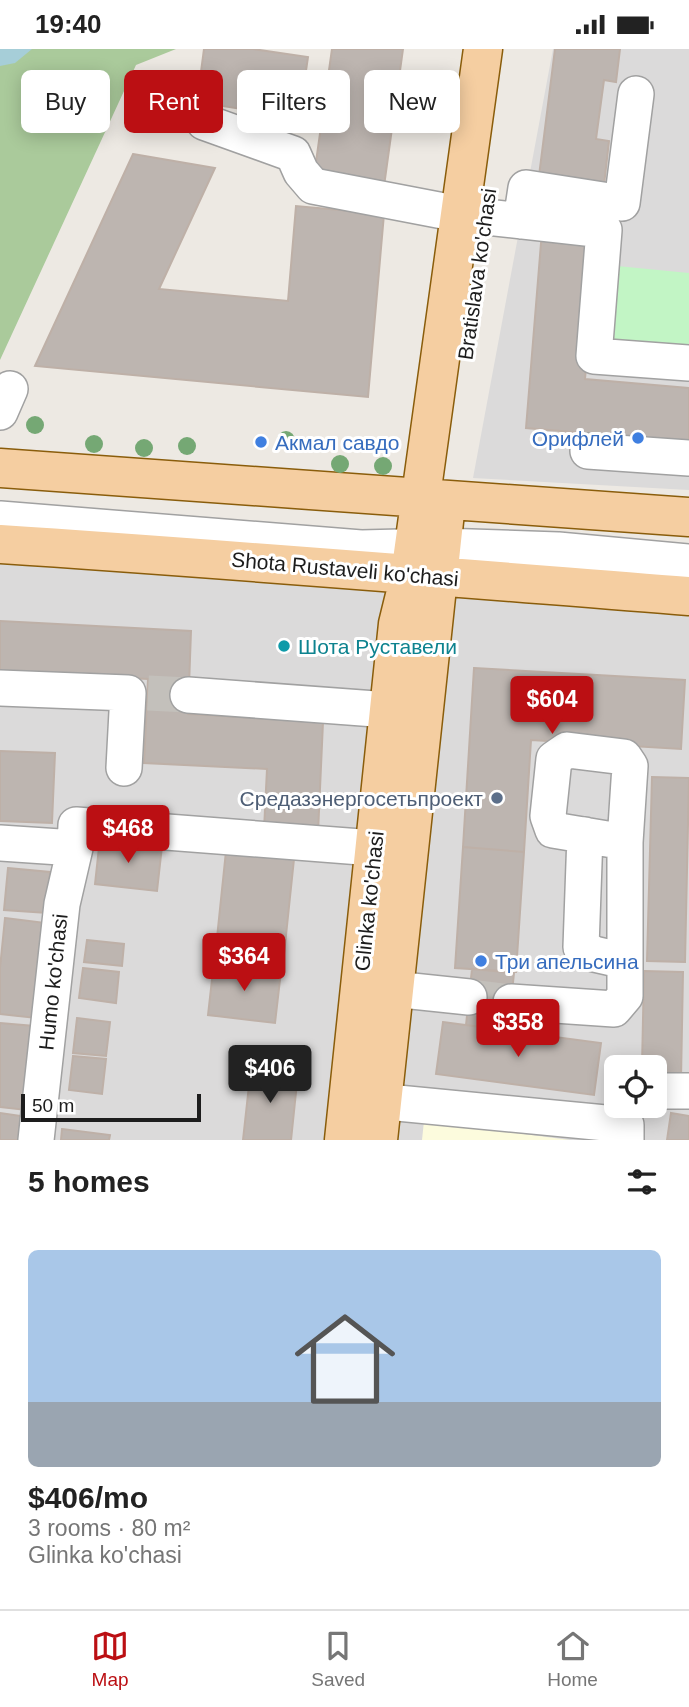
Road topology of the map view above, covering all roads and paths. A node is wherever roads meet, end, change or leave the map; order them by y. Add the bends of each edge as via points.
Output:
1 (483, 49) edge
2 (510, 49) edge
3 (636, 94) dead end
4 (223, 129) edge
5 (488, 217) junction
6 (689, 363) edge
7 (588, 451) dead end
8 (689, 458) edge
9 (0, 468) edge
10 (0, 511) edge
11 (689, 517) edge
12 (0, 519) edge
13 (428, 538) junction
14 (0, 544) edge
15 (689, 550) edge
16 (689, 562) edge
17 (689, 596) edge
18 (0, 688) edge
19 (188, 695) tunnel mouth
20 (388, 710) junction
21 (124, 768) dead end
22 (585, 835) junction
23 (75, 836) junction
24 (625, 842) junction
25 (0, 843) edge
26 (374, 849) junction
27 (625, 961) junction
28 (393, 989) junction
29 (469, 997) tunnel mouth
30 (511, 1002) tunnel mouth
31 (667, 1091) edge
32 (689, 1091) edge
33 (365, 1100) junction
34 (627, 1124) edge
35 (36, 1140) edge
36 (344, 1140) edge
37 (378, 1140) edge

1 - 5 main road, Bratislava ko'chasi
2 - 5 main road, Bratislava ko'chasi
3 - 5 street via 622,202 526,188
4 - 5 street via 292,154 313,186
5 - 6 street via 604,230 594,356
5 - 13 main road, Bratislava ko'chasi
7 - 8 street
9 - 13 main road, Shota Rustaveli ko'chasi
10 - 13 street
11 - 13 main road, Shota Rustaveli ko'chasi via 519,506
12 - 13 street via 361,548
13 - 14 main road, Shota Rustaveli ko'chasi via 329,566
13 - 15 street
13 - 16 street
13 - 17 main road, Shota Rustaveli ko'chasi
13 - 20 main road, Glinka ko'chasi via 398,624
13 - 28 main road, Glinka ko'chasi
18 - 21 street via 138,693
19 - 20 street
20 - 26 main road, Glinka ko'chasi
22 - 24 street
22 - 24 street via 553,830 548,815 554,759 567,750 624,757 630,766
22 - 27 street via 581,947
23 - 25 street
23 - 26 street
23 - 35 street, Humo ko'chasi via 62,904
24 - 27 street
26 - 33 main road, Glinka ko'chasi
27 - 30 street via 625,996 614,1009
28 - 29 street
28 - 33 main road, Glinka ko'chasi
31 - 32 street
33 - 34 street
33 - 36 main road, Glinka ko'chasi
33 - 37 main road, Glinka ko'chasi

